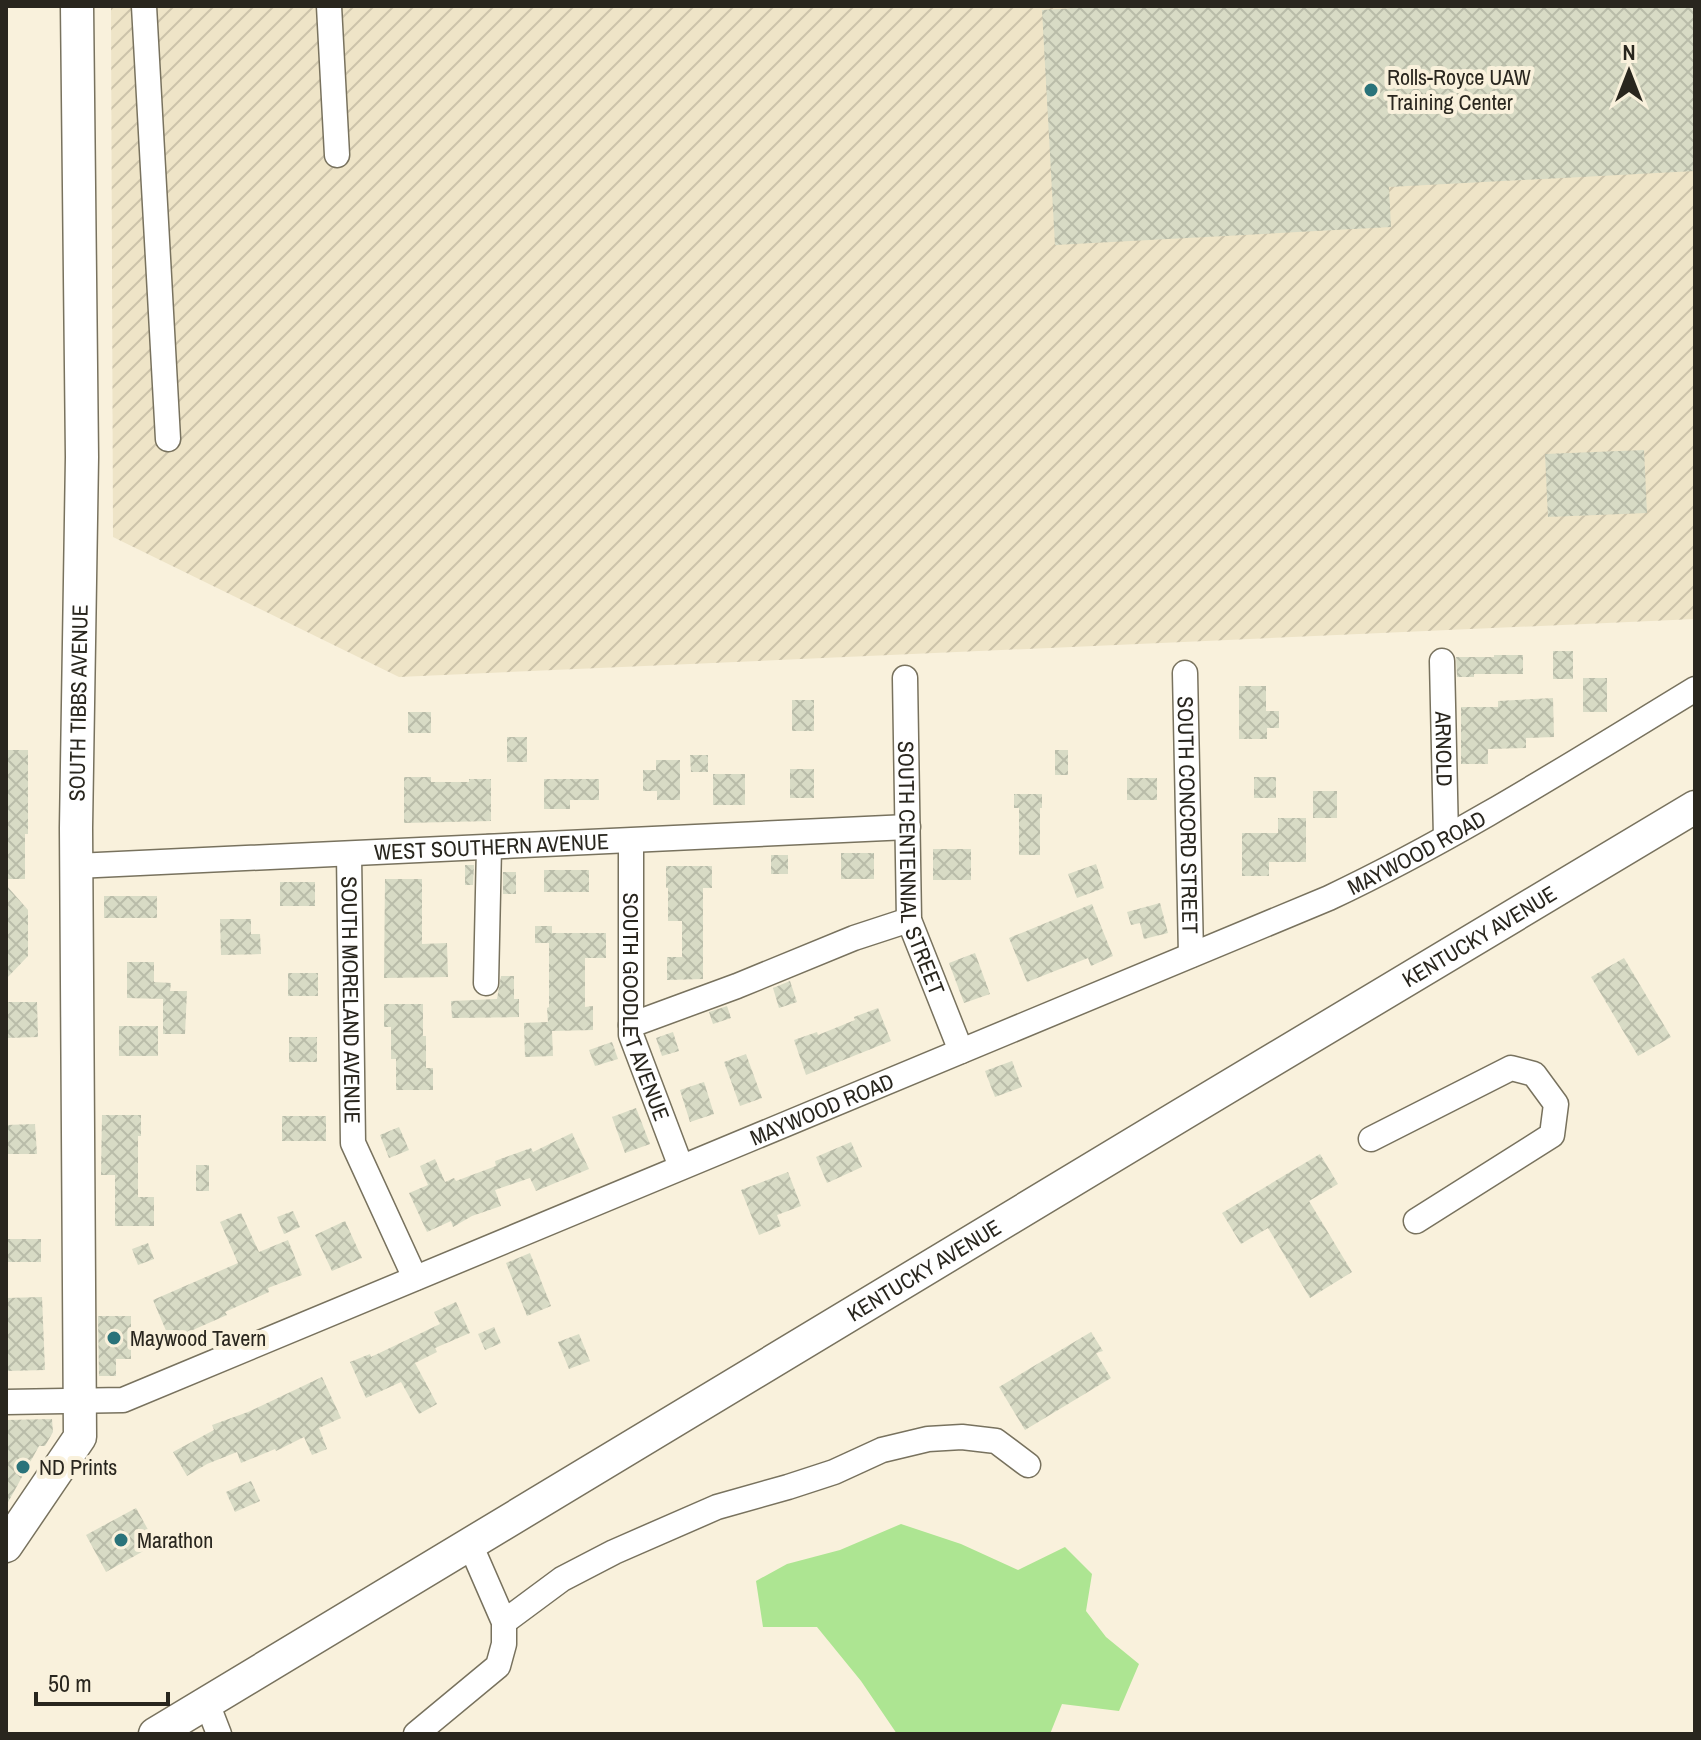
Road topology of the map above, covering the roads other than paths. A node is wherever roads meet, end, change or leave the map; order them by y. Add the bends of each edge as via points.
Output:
1 (77, 6) edge
2 (144, 6) edge
3 (329, 6) edge
4 (337, 155) dead end
5 (168, 439) dead end
6 (1442, 661) dead end
7 (1185, 673) dead end
8 (905, 678) dead end
9 (1695, 689) edge
10 (1695, 807) edge
11 (908, 827) junction
12 (1446, 837) junction
13 (631, 841) junction
14 (489, 847) junction
15 (349, 854) junction
16 (76, 866) junction
17 (909, 920) junction
18 (1191, 955) junction
19 (486, 983) dead end
20 (631, 1025) junction
21 (961, 1051) junction
22 (1371, 1139) dead end
23 (681, 1167) junction
24 (1416, 1221) dead end
25 (415, 1278) junction
26 (80, 1400) junction
27 (6, 1402) edge
28 (1028, 1465) dead end
29 (470, 1544) junction
30 (6, 1546) edge
31 (504, 1622) junction
32 (207, 1703) junction
33 (155, 1734) edge
34 (219, 1734) edge
35 (416, 1734) edge

1 - 16 main road, SOUTH TIBBS AVENUE via 82,457
2 - 5 street
3 - 4 street
6 - 12 street, ARNOLD
7 - 18 street, SOUTH CONCORD STREET
8 - 11 street, SOUTH CENTENNIAL STREET
9 - 12 street, MAYWOOD ROAD
10 - 29 main road, KENTUCKY AVENUE
11 - 13 street, WEST SOUTHERN AVENUE
11 - 17 street, SOUTH CENTENNIAL STREET
12 - 18 street, MAYWOOD ROAD via 1329,898
13 - 14 street, WEST SOUTHERN AVENUE
13 - 20 street, SOUTH GOODLET AVENUE
14 - 15 street, WEST SOUTHERN AVENUE
14 - 19 street
15 - 16 street, WEST SOUTHERN AVENUE
15 - 25 street, SOUTH MORELAND AVENUE via 353,1143
16 - 26 main road, SOUTH TIBBS AVENUE
17 - 20 street
17 - 21 street, SOUTH CENTENNIAL STREET
18 - 21 street, MAYWOOD ROAD
20 - 23 street, SOUTH GOODLET AVENUE
21 - 23 street, MAYWOOD ROAD
22 - 24 street via 1511,1068 1534,1074 1556,1104 1552,1135
23 - 25 street, MAYWOOD ROAD
25 - 26 street, MAYWOOD ROAD via 123,1400
26 - 27 street, MAYWOOD ROAD
26 - 30 main road via 80,1437
28 - 31 street via 996,1441 962,1437 882,1450 834,1472 717,1507 614,1552 562,1579
29 - 31 street
29 - 32 main road, KENTUCKY AVENUE
31 - 35 street via 498,1666
32 - 33 main road, KENTUCKY AVENUE
32 - 34 street

